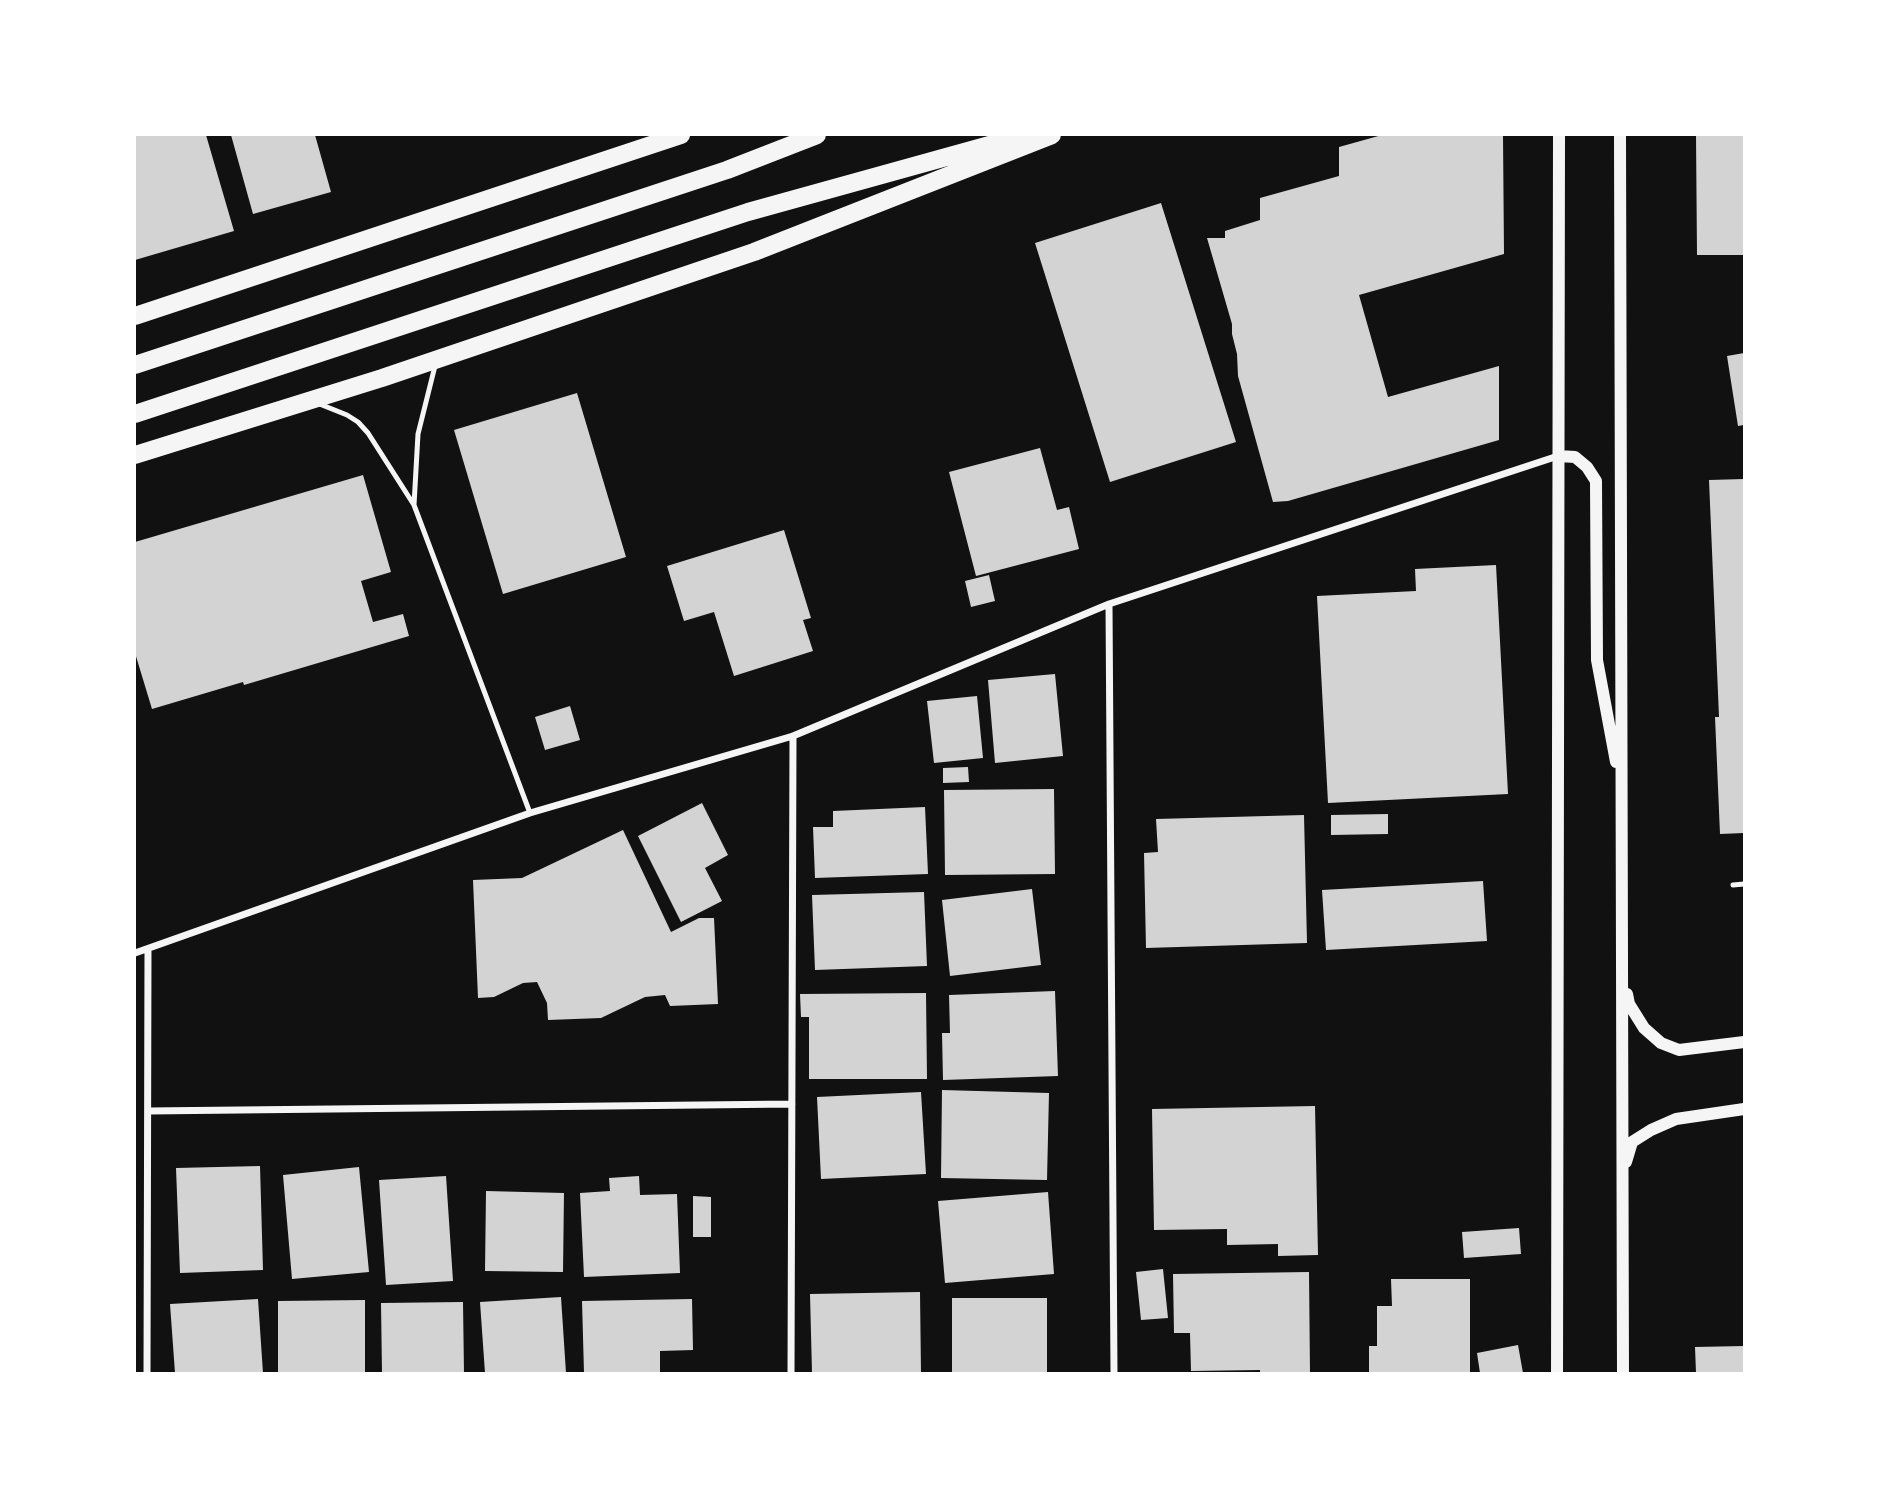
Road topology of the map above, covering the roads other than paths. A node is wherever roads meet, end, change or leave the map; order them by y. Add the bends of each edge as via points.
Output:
1 (681, 135) edge
2 (817, 135) edge
3 (1026, 135) edge
4 (1052, 135) edge
5 (1559, 135) edge
6 (1620, 135) edge
7 (135, 316) edge
8 (436, 360) junction
9 (135, 365) edge
10 (311, 400) junction
11 (135, 414) edge
12 (135, 456) edge
13 (1559, 456) junction
14 (414, 505) junction
15 (1109, 604) junction
16 (793, 737) junction
17 (1622, 793) junction
18 (530, 813) junction
19 (1744, 884) edge
20 (1733, 885) dead end
21 (148, 949) junction
22 (135, 953) edge
23 (1623, 978) junction
24 (1744, 1042) edge
25 (792, 1104) junction
26 (1744, 1109) edge
27 (148, 1111) junction
28 (1621, 1175) junction
29 (147, 1373) edge
30 (791, 1373) edge
31 (1114, 1373) edge
32 (1557, 1373) edge
33 (1623, 1373) edge

1 - 7 main road
2 - 9 main road via 727,170
3 - 11 main road via 747,212
4 - 8 main road via 754,252
5 - 13 street
6 - 17 street
8 - 10 main road
8 - 14 lane via 418,434
10 - 12 main road
10 - 14 lane via 358,422
13 - 15 street
13 - 17 street via 1575,457 1596,481 1597,660
13 - 32 street
14 - 18 lane
15 - 16 street
15 - 31 street
16 - 18 street
16 - 25 street
17 - 23 street
18 - 21 street
19 - 20 lane
21 - 22 street
21 - 27 street
23 - 24 street via 1629,1004 1644,1028 1661,1043 1679,1050
23 - 28 street
25 - 27 street
25 - 30 street
26 - 28 street via 1676,1119 1651,1130 1632,1143
27 - 29 street
28 - 33 street

